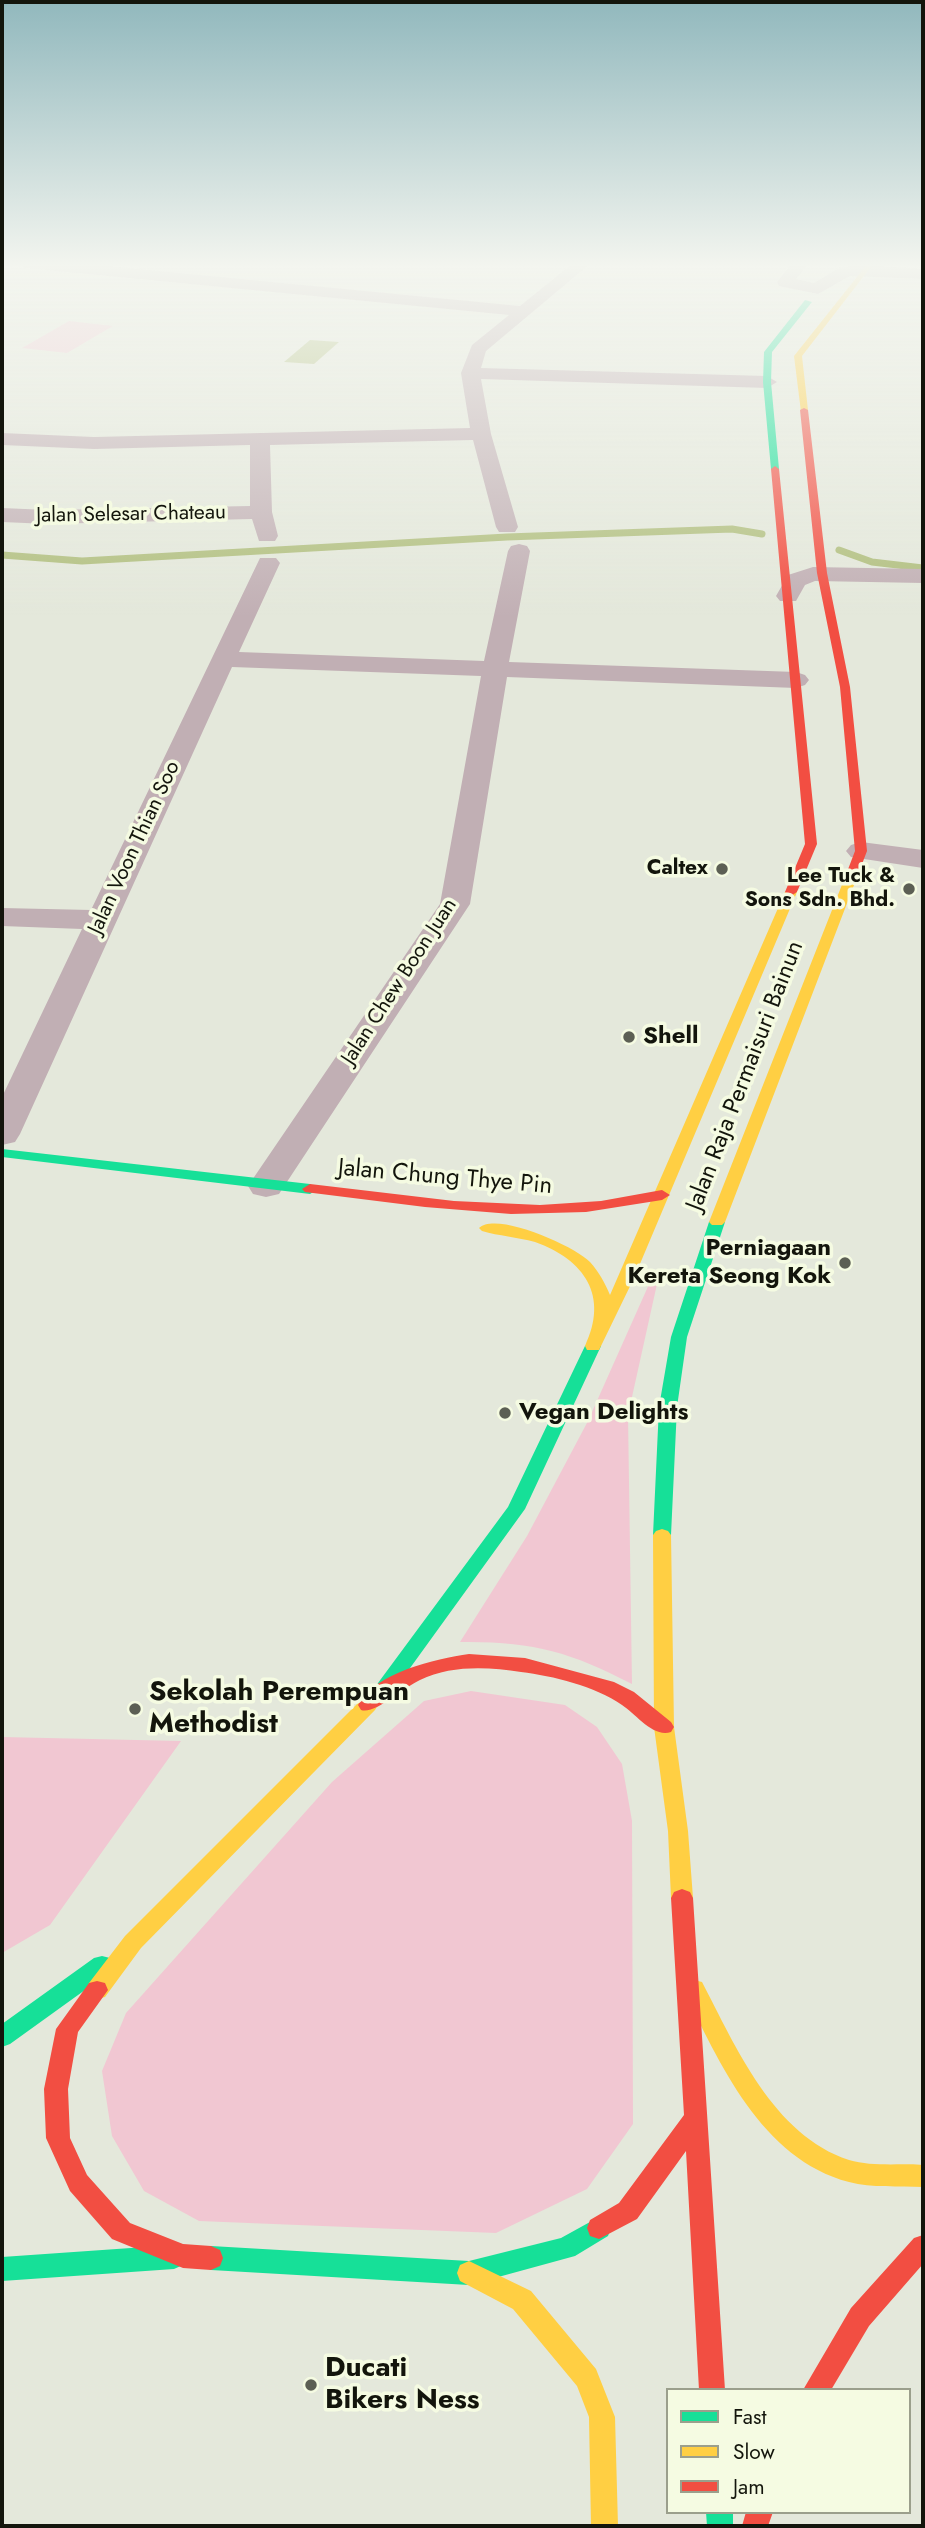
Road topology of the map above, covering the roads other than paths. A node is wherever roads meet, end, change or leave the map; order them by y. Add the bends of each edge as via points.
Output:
1 (471, 381) edge
2 (733, 381) edge
3 (801, 381) edge
4 (767, 382) joint
5 (481, 434) junction
6 (2, 439) edge
7 (260, 441) junction
8 (261, 512) junction
9 (2, 516) edge
10 (507, 527) dead end
11 (519, 551) dead end
12 (822, 573) junction
13 (923, 576) edge
14 (788, 596) junction
15 (222, 659) junction
16 (495, 669) junction
17 (796, 680) junction
18 (861, 851) junction
19 (923, 859) edge
20 (2, 917) edge
21 (101, 920) junction
22 (2, 1134) edge
23 (2, 1153) edge
24 (266, 1186) junction
25 (662, 1195) junction
26 (325, 1207) dead end
27 (473, 1227) dead end
28 (602, 1329) junction
29 (383, 1690) junction
30 (664, 1727) junction
31 (133, 1942) junction
32 (687, 1975) junction
33 (2, 2037) edge
34 (696, 2117) junction
35 (923, 2176) edge
36 (923, 2246) edge
37 (183, 2256) junction
38 (2, 2269) edge
39 (469, 2273) junction
40 (712, 2388) edge
41 (817, 2388) edge
42 (605, 2526) edge

1 - 5 street
2 - 4 street
3 - 12 main road, Jalan Raja Permaisuri Bainun
4 - 14 main road, Jalan Raja Permaisuri Bainun
5 - 7 street
5 - 10 street
6 - 7 street
7 - 8 street, Jalan Voon Thian Soo
8 - 9 street, Jalan Selesar Chateau
8 - 15 street, Jalan Voon Thian Soo via 268,551
11 - 16 street, Jalan Chew Boon Juan
12 - 13 street
12 - 14 street via 796,580
12 - 18 main road, Jalan Raja Permaisuri Bainun via 845,687
14 - 17 main road, Jalan Raja Permaisuri Bainun
15 - 16 street
15 - 21 street, Jalan Voon Thian Soo
16 - 17 street
16 - 24 street, Jalan Chew Boon Juan via 455,905
17 - 25 main road, Jalan Raja Permaisuri Bainun via 811,844
18 - 19 street
18 - 30 main road, Jalan Raja Permaisuri Bainun via 720,1211 679,1337 668,1407 662,1497
20 - 21 street
21 - 22 street, Jalan Voon Thian Soo
23 - 24 main road, Jalan Chung Thye Pin
24 - 25 main road, Jalan Chung Thye Pin via 505,1211 589,1209
24 - 26 main road, Jalan Chung Thye Pin
25 - 28 main road, Jalan Raja Permaisuri Bainun
27 - 28 main road, Jalan Chung Thye Pin via 533,1236 579,1259 592,1273 603,1298
28 - 29 main road, Jalan Raja Permaisuri Bainun via 516,1509
29 - 30 main road via 434,1666 489,1659 559,1672 620,1693
29 - 31 main road
30 - 32 main road, Jalan Raja Permaisuri Bainun via 678,1830
31 - 33 main road
31 - 37 main road via 66,2029 56,2089 58,2138 78,2183 121,2231
32 - 34 main road, Jalan Raja Permaisuri Bainun
32 - 35 main road via 762,2109 793,2141 845,2170
34 - 39 main road via 628,2211 566,2248
34 - 40 main road, Jalan Raja Permaisuri Bainun
36 - 41 main road via 860,2317
37 - 38 main road
37 - 39 main road
39 - 42 main road via 522,2300 587,2378 602,2417

